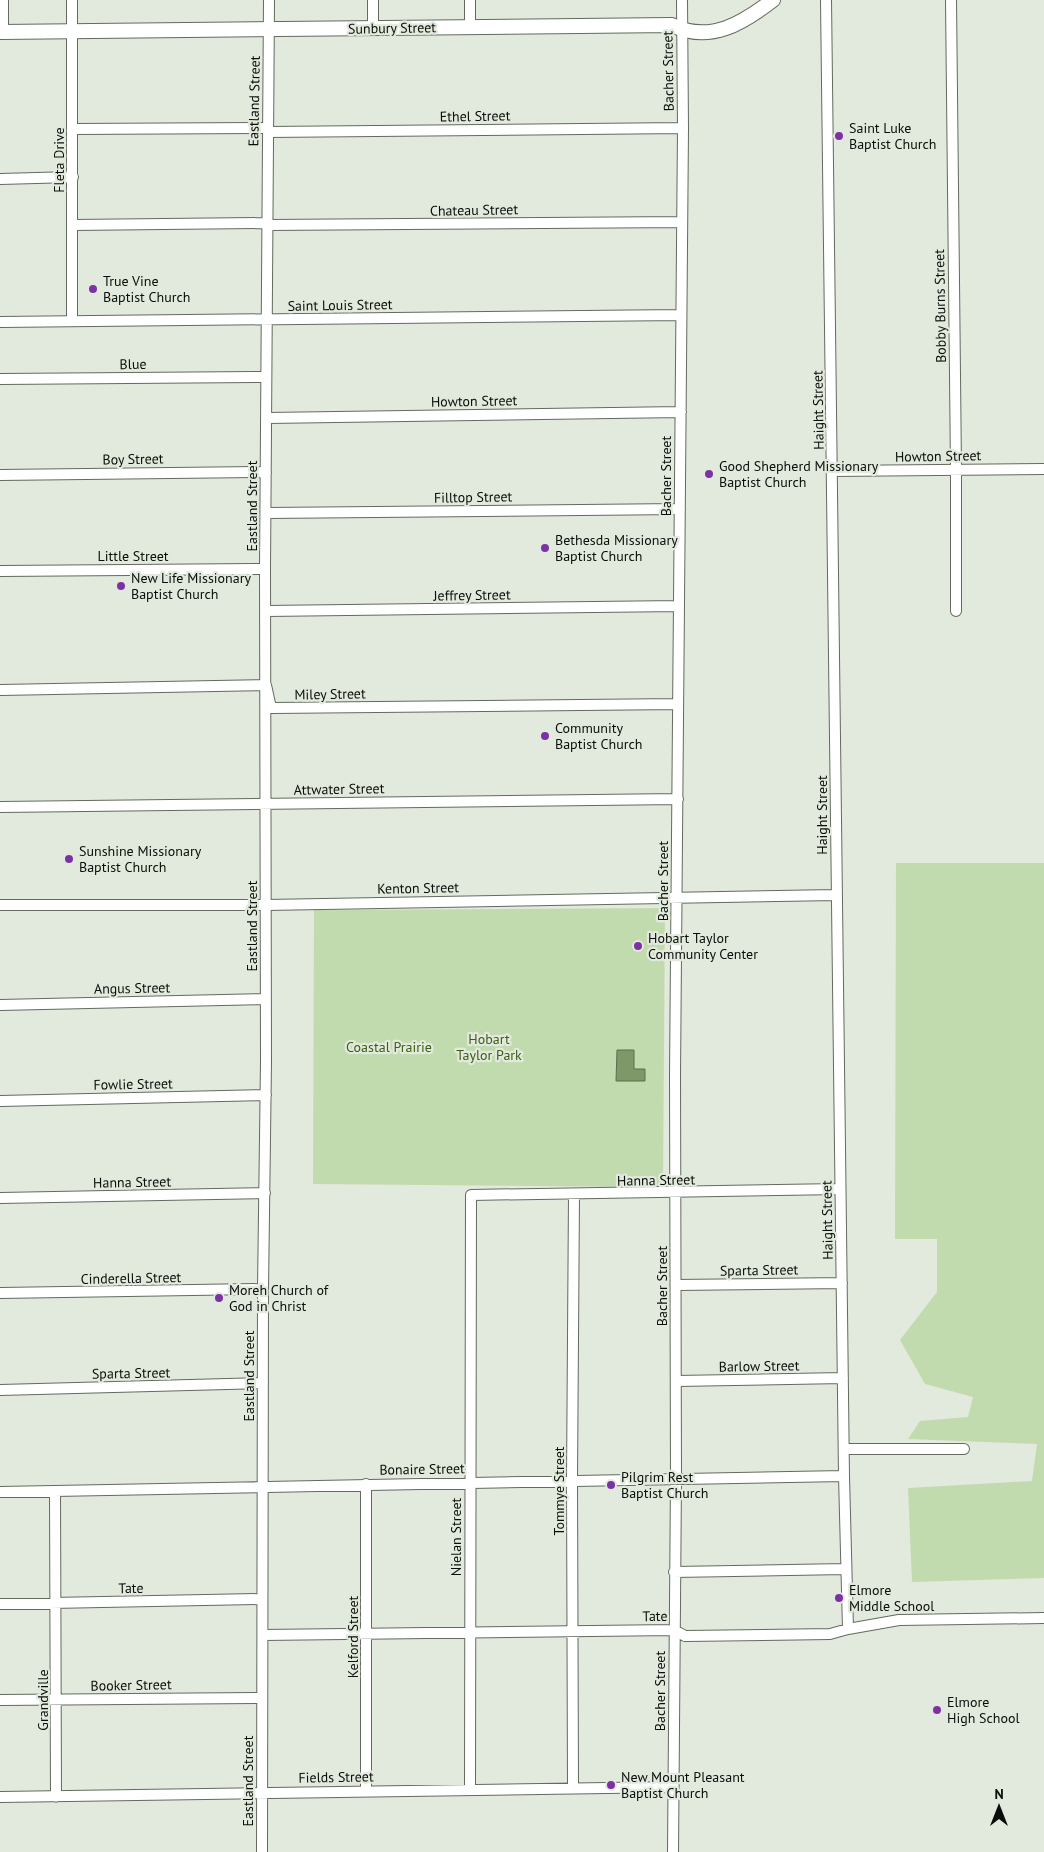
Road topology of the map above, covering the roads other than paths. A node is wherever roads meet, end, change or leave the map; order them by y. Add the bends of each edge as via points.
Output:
1 (3, 0) edge
2 (72, 0) edge
3 (269, 0) edge
4 (373, 0) edge
5 (470, 0) edge
6 (682, 0) edge
7 (773, 0) edge
8 (826, 0) edge
9 (951, 0) edge
10 (470, 27) junction
11 (373, 29) junction
12 (269, 30) junction
13 (681, 30) junction
14 (72, 31) junction
15 (1, 32) edge
16 (683, 128) junction
17 (73, 129) junction
18 (268, 130) junction
19 (73, 177) junction
20 (0, 179) edge
21 (682, 222) junction
22 (267, 224) junction
23 (72, 225) junction
24 (681, 315) junction
25 (72, 320) junction
26 (268, 320) junction
27 (0, 322) edge
28 (266, 377) junction
29 (0, 379) edge
30 (681, 412) junction
31 (267, 418) junction
32 (956, 469) junction
33 (1044, 469) edge
34 (832, 471) junction
35 (266, 472) junction
36 (0, 474) edge
37 (680, 509) junction
38 (266, 513) junction
39 (266, 569) junction
40 (0, 571) edge
41 (679, 606) junction
42 (266, 611) junction
43 (956, 611) dead end
44 (266, 685) junction
45 (0, 690) edge
46 (678, 704) junction
47 (678, 799) junction
48 (266, 804) junction
49 (0, 807) edge
50 (836, 895) junction
51 (677, 898) junction
52 (266, 905) junction
53 (0, 906) edge
54 (265, 999) junction
55 (0, 1005) edge
56 (266, 1095) junction
57 (0, 1101) edge
58 (840, 1189) junction
59 (676, 1193) junction
60 (265, 1194) junction
61 (574, 1195) junction
62 (471, 1196) joint
63 (0, 1198) edge
64 (842, 1283) junction
65 (676, 1285) junction
66 (263, 1289) junction
67 (0, 1293) edge
68 (843, 1378) junction
69 (676, 1381) junction
70 (263, 1383) junction
71 (0, 1390) edge
72 (844, 1449) junction
73 (964, 1449) dead end
74 (844, 1476) junction
75 (676, 1479) junction
76 (572, 1480) junction
77 (470, 1482) junction
78 (366, 1484) junction
79 (263, 1486) junction
80 (55, 1491) junction
81 (0, 1492) edge
82 (845, 1569) junction
83 (674, 1572) junction
84 (262, 1599) junction
85 (0, 1604) edge
86 (56, 1604) junction
87 (1044, 1618) edge
88 (848, 1629) junction
89 (674, 1630) junction
90 (573, 1632) junction
91 (469, 1633) junction
92 (366, 1634) junction
93 (263, 1635) junction
94 (262, 1698) junction
95 (0, 1700) edge
96 (57, 1700) junction
97 (673, 1786) junction
98 (574, 1787) junction
99 (470, 1788) junction
100 (366, 1790) junction
101 (262, 1792) junction
102 (0, 1797) edge
103 (56, 1797) junction
104 (262, 1852) edge
105 (673, 1852) edge

1 - 15 street
2 - 14 street, Fleta Drive
3 - 12 street, Eastland Street
4 - 11 street
5 - 10 street
6 - 13 street, Bacher Street
7 - 13 street, Sunbury Street via 729,28 693,33
8 - 34 street, Haight Street
9 - 32 street, Bobby Burns Street
10 - 11 street, Sunbury Street
10 - 13 street, Sunbury Street via 672,25
11 - 12 street, Sunbury Street
12 - 14 street, Sunbury Street
12 - 18 street, Eastland Street
13 - 16 street, Bacher Street
14 - 15 street, Sunbury Street
14 - 17 street, Fleta Drive
16 - 18 street, Ethel Street
16 - 21 street, Bacher Street
17 - 18 street, Ethel Street
17 - 19 street, Fleta Drive
18 - 22 street, Eastland Street
19 - 20 street
19 - 23 street, Fleta Drive
21 - 22 street, Chateau Street
21 - 24 street, Bacher Street
22 - 23 street, Chateau Street
22 - 26 street, Eastland Street
23 - 25 street, Fleta Drive
24 - 26 street, Saint Louis Street
24 - 30 street, Bacher Street
25 - 26 street, Saint Louis Street
25 - 27 street, Saint Louis Street
26 - 28 street, Eastland Street
28 - 29 street, Blue
28 - 31 street, Eastland Street
30 - 31 street, Howton Street
30 - 37 street, Bacher Street
31 - 35 street, Eastland Street
32 - 33 street, Howton Street
32 - 34 street, Howton Street
32 - 43 street, Bobby Burns Street
34 - 50 street, Haight Street
35 - 36 street, Boy Street
35 - 38 street, Eastland Street
37 - 38 street, Filltop Street
37 - 41 street, Bacher Street
38 - 39 street, Eastland Street
39 - 40 street, Little Street
39 - 42 street, Eastland Street
41 - 42 street, Jeffrey Street
41 - 46 street, Bacher Street
42 - 44 street, Eastland Street
44 - 45 street
44 - 46 street, Miley Street via 271,708
44 - 48 street, Eastland Street
46 - 47 street, Bacher Street
47 - 48 street, Attwater Street
47 - 51 street, Bacher Street
48 - 49 street, Attwater Street
48 - 52 street, Eastland Street
50 - 51 street, Kenton Street
50 - 58 street, Haight Street
51 - 52 street, Kenton Street
51 - 59 street, Bacher Street
52 - 53 street, Kenton Street
52 - 54 street, Eastland Street
54 - 55 street, Angus Street
54 - 56 street, Eastland Street
56 - 57 street, Fowlie Street
56 - 60 street, Eastland Street
58 - 59 street, Hanna Street
58 - 64 street, Haight Street
59 - 61 street, Hanna Street
59 - 65 street, Bacher Street
60 - 63 street, Hanna Street
60 - 66 street, Eastland Street
61 - 62 street, Hanna Street
61 - 76 street, Tommye Street
62 - 77 street, Nielan Street
64 - 65 street, Sparta Street
64 - 68 street, Haight Street
65 - 69 street, Bacher Street
66 - 67 street, Cinderella Street
66 - 70 street, Eastland Street
68 - 69 street, Barlow Street
68 - 72 street, Haight Street
69 - 75 street, Bacher Street
70 - 71 street, Sparta Street
70 - 79 street, Eastland Street
72 - 73 street
72 - 74 street, Haight Street
74 - 75 street, Bonaire Street
74 - 82 street, Haight Street
75 - 76 street, Bonaire Street
75 - 83 street, Bacher Street
76 - 77 street, Bonaire Street
76 - 90 street, Tommye Street
77 - 78 street, Bonaire Street
77 - 91 street, Nielan Street
78 - 79 street, Bonaire Street
78 - 92 street, Kelford Street
79 - 80 street, Bonaire Street
79 - 84 street, Eastland Street
80 - 81 street, Bonaire Street
80 - 86 street, Grandville
82 - 83 street
82 - 88 street, Haight Street
83 - 89 street, Bacher Street
84 - 86 street, Tate
84 - 93 street, Eastland Street
85 - 86 street, Tate
86 - 96 street, Grandville
87 - 88 street, Tate via 899,1620
88 - 89 street, Tate via 830,1634 686,1636
89 - 90 street, Tate
89 - 97 street, Bacher Street
90 - 91 street, Tate
90 - 98 street, Tommye Street
91 - 92 street, Tate
91 - 99 street, Nielan Street
92 - 93 street, Tate
92 - 100 street, Kelford Street
93 - 94 street, Eastland Street
94 - 96 street, Booker Street
94 - 101 street, Eastland Street
95 - 96 street, Booker Street
96 - 103 street, Grandville
97 - 98 street, Fields Street
97 - 105 street, Bacher Street
98 - 99 street, Fields Street
99 - 100 street, Fields Street
100 - 101 street, Fields Street
101 - 103 street, Fields Street
101 - 104 street, Eastland Street
102 - 103 street, Fields Street

